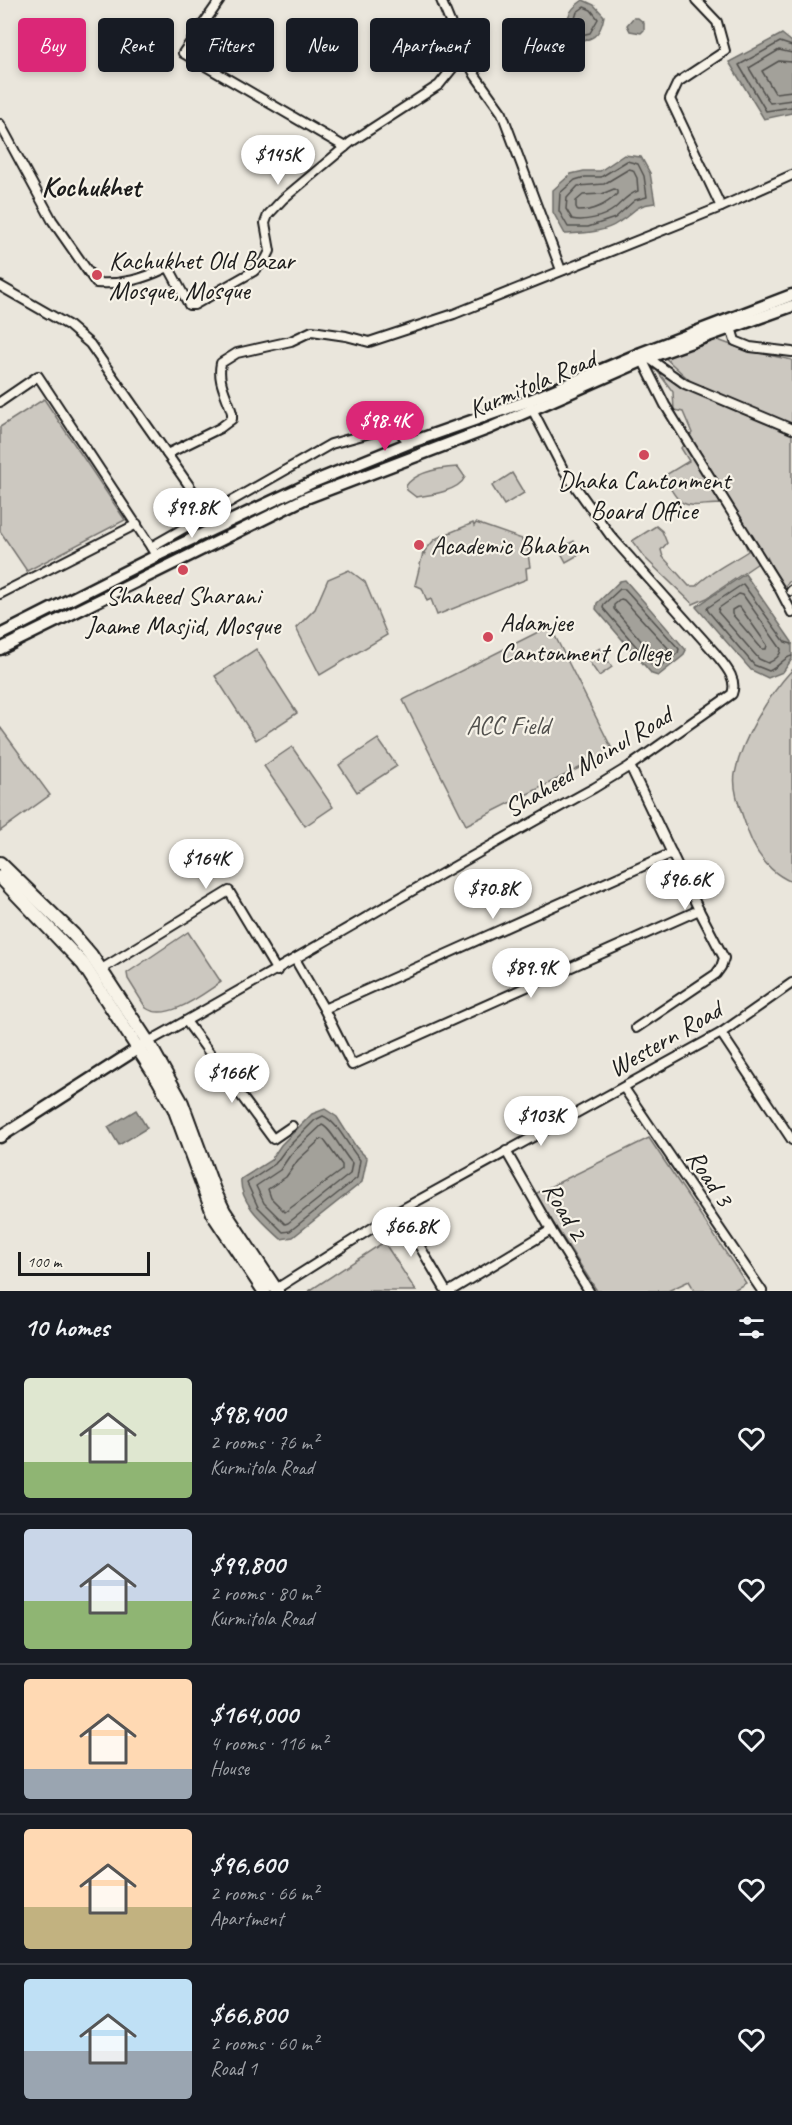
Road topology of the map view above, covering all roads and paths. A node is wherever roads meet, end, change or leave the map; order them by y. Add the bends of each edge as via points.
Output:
1 (220, 0) edge
2 (441, 0) edge
3 (696, 0) edge
4 (449, 18) edge
5 (449, 72) edge
6 (473, 72) edge
7 (0, 124) edge
8 (345, 147) junction
9 (792, 175) edge
10 (721, 207) junction
11 (561, 270) junction
12 (0, 286) edge
13 (792, 296) edge
14 (792, 306) edge
15 (730, 324) junction
16 (792, 352) edge
17 (644, 357) junction
18 (0, 402) edge
19 (530, 405) junction
20 (792, 429) edge
21 (409, 443) junction
22 (167, 454) junction
23 (209, 514) junction
24 (136, 524) junction
25 (154, 552) junction
26 (0, 594) edge
27 (792, 612) edge
28 (0, 635) edge
29 (0, 649) edge
30 (630, 766) junction
31 (672, 853) junction
32 (0, 863) edge
33 (0, 877) edge
34 (699, 910) junction
35 (295, 959) junction
36 (100, 970) junction
37 (277, 971) junction
38 (792, 983) edge
39 (324, 1009) junction
40 (186, 1021) junction
41 (636, 1028) dead end
42 (721, 1033) junction
43 (143, 1045) junction
44 (624, 1088) junction
45 (292, 1126) dead end
46 (0, 1137) edge
47 (792, 1140) edge
48 (506, 1151) junction
49 (399, 1211) junction
50 (551, 1230) junction
51 (272, 1290) edge
52 (759, 1290) edge
53 (448, 1291) edge
54 (589, 1291) edge

1 - 8 street via 183,53
2 - 4 street
3 - 10 street via 717,22 725,51 678,82 670,99
5 - 8 street via 439,85
6 - 11 street via 502,113
7 - 8 street via 52,220 96,283 143,278 169,268 189,305 254,271 266,259 270,251 265,223 268,215
9 - 10 street
10 - 11 street
11 - 22 street via 454,314 369,342 312,331 291,341 237,353 221,363 219,372 232,419
12 - 22 street via 68,325 90,344
13 - 15 main road, Kurmitola Road
14 - 15 main road, Kurmitola Road
15 - 16 street via 735,341
15 - 17 main road, Kurmitola Road
17 - 19 main road, Kurmitola Road
17 - 20 street via 685,384
17 - 27 street via 665,405
18 - 24 street via 38,376
19 - 21 main road, Kurmitola Road
19 - 29 main road, Kurmitola Road via 490,428 306,498
19 - 30 street, Shaheed Moinul Road via 563,469 610,535 715,653 734,682 729,697
21 - 23 street via 395,426 331,444
21 - 25 main road, Kurmitola Road
22 - 23 street
23 - 25 street
24 - 25 street
24 - 26 street
25 - 28 main road, Kurmitola Road
30 - 31 street
30 - 35 street, Shaheed Moinul Road
31 - 34 street
31 - 39 street
32 - 36 main road via 73,934
33 - 43 main road via 84,964
34 - 39 street via 352,1065
34 - 41 street via 724,958 722,967
35 - 37 street, Shaheed Moinul Road
35 - 39 street
36 - 37 street via 229,891
36 - 43 main road
37 - 40 street, Shaheed Moinul Road
38 - 42 street, Western Road
40 - 43 street, Shaheed Moinul Road
40 - 45 street via 273,1139
42 - 44 street, Western Road
42 - 47 street
43 - 46 main road
43 - 51 main road via 182,1103 224,1211
44 - 48 street, Western Road
44 - 52 street, Road 3
48 - 49 street, Western Road
48 - 50 street, Road 2
49 - 51 street, Western Road
49 - 53 street
50 - 53 street
50 - 54 street, Road 2

